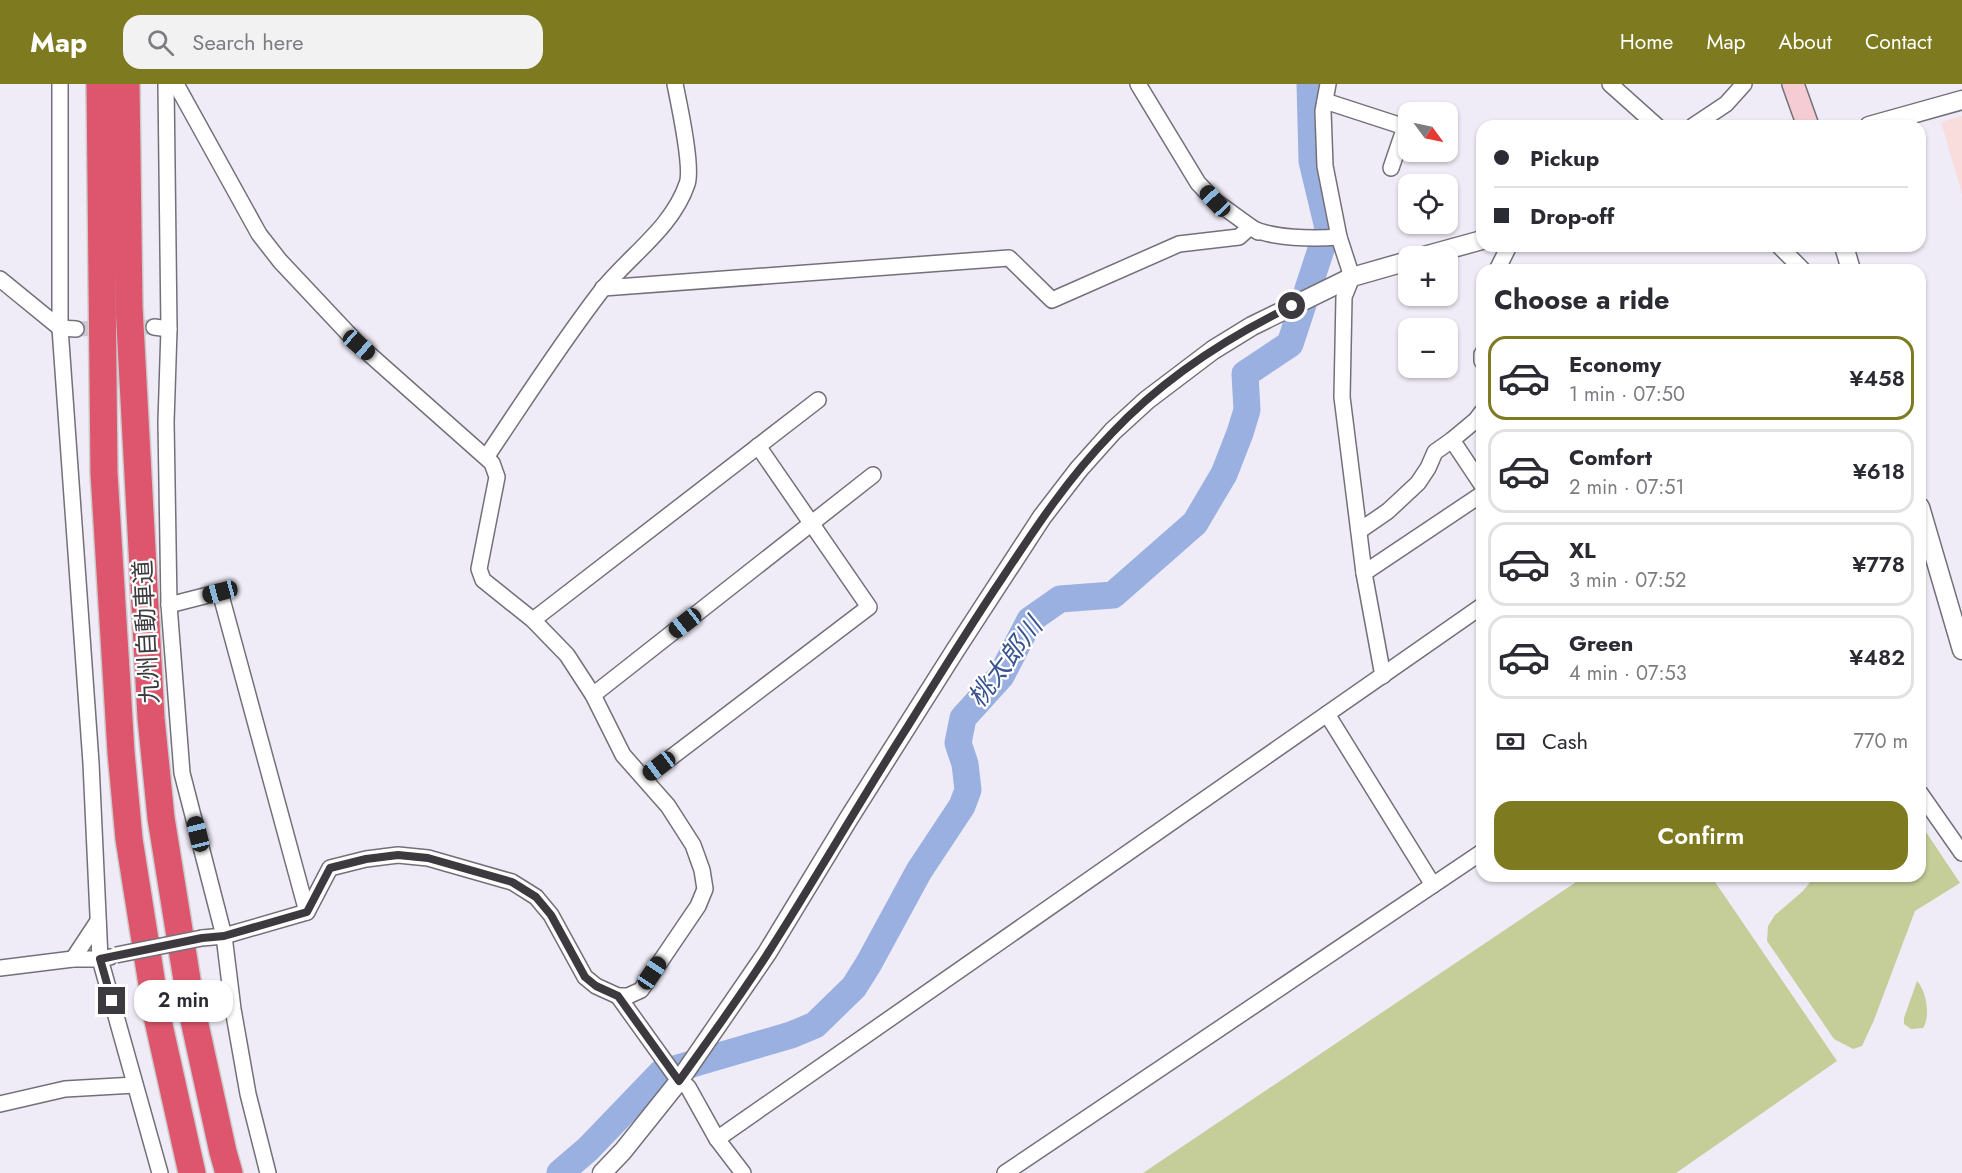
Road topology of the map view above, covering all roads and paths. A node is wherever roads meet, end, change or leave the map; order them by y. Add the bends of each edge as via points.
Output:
1 (60, 84) edge
2 (100, 84) edge
3 (126, 84) edge
4 (166, 84) edge
5 (176, 84) edge
6 (675, 84) edge
7 (1138, 84) edge
8 (1328, 84) edge
9 (1610, 84) edge
10 (1744, 84) edge
11 (1793, 84) edge
12 (1962, 100) edge
13 (1325, 101) junction
14 (1650, 120) edge
15 (1703, 120) edge
16 (1806, 120) edge
17 (1890, 120) edge
18 (1398, 125) edge
19 (1398, 150) edge
20 (1391, 168) dead end
21 (1258, 232) junction
22 (1339, 237) junction
23 (1476, 242) edge
24 (1458, 247) edge
25 (1785, 252) edge
26 (1398, 264) edge
27 (1797, 264) edge
28 (1352, 277) junction
29 (0, 279) edge
30 (603, 288) junction
31 (60, 328) junction
32 (76, 329) tunnel mouth
33 (818, 400) dead end
34 (1476, 420) edge
35 (1452, 440) junction
36 (758, 446) junction
37 (487, 456) junction
38 (873, 475) dead end
39 (1476, 476) edge
40 (1476, 498) edge
41 (812, 524) junction
42 (1359, 531) junction
43 (1926, 554) edge
44 (1364, 573) junction
45 (169, 606) junction
46 (1476, 610) edge
47 (533, 620) junction
48 (1962, 650) edge
49 (1383, 676) junction
50 (593, 695) junction
51 (1327, 714) junction
52 (644, 778) junction
53 (1926, 802) edge
54 (1962, 853) edge
55 (1476, 856) edge
56 (1433, 885) junction
57 (307, 912) junction
58 (98, 921) junction
59 (224, 936) junction
60 (73, 959) junction
61 (100, 959) junction
62 (0, 968) edge
63 (618, 996) junction
64 (679, 1081) junction
65 (135, 1085) junction
66 (0, 1104) edge
67 (717, 1139) junction
68 (160, 1173) edge
69 (192, 1173) edge
70 (229, 1173) edge
71 (268, 1173) edge
72 (602, 1173) edge
73 (743, 1173) edge
74 (1005, 1173) edge

1 - 31 street
2 - 69 highway, 九州自動車道 via 104,473 121,752 129,839 157,1016
3 - 70 highway, 九州自動車道 via 129,306 151,718 161,818 192,1011
4 - 45 street via 162,328
5 - 37 street via 260,234 280,261 359,345
6 - 30 street via 688,182 668,219
7 - 21 street via 1198,183 1215,201
8 - 13 street
9 - 14 street
10 - 15 street via 1726,104
11 - 16 main road
12 - 17 street
13 - 18 street
13 - 22 street via 1325,166
19 - 20 street
21 - 22 street via 1314,239
21 - 30 street via 1250,227 1239,237 1179,244 1052,300 1009,258
22 - 28 street
23 - 24 street
25 - 27 street
26 - 28 street
28 - 42 street via 1344,297 1342,397
28 - 64 street via 1252,326 1213,350 1147,400 1079,469 1042,517 968,630 767,953
29 - 31 street
30 - 37 street
31 - 32 street
31 - 58 street via 91,763
33 - 36 street
34 - 35 street
35 - 39 street
35 - 42 street via 1435,452 1418,483
36 - 41 street
36 - 47 street
37 - 47 street via 497,477 479,569 483,580
38 - 41 street
40 - 44 street
41 - 50 street
41 - 52 street via 869,607
42 - 44 street
43 - 48 street
44 - 49 street
45 - 57 street via 220,592
45 - 59 street via 182,773
46 - 49 street
47 - 50 street via 567,655
49 - 51 street
50 - 52 street via 622,756
51 - 56 street
51 - 67 street
52 - 63 street via 693,845 705,889 698,906 641,990
53 - 54 street
55 - 56 street
56 - 74 street
57 - 59 street
57 - 63 street via 330,868 366,859 398,855 428,858 483,872 512,882 536,897 551,915 585,977
58 - 60 street
58 - 61 street
59 - 61 street, bridge
59 - 71 street via 248,1094
60 - 61 street
60 - 62 street
61 - 65 street
63 - 64 street
64 - 67 street via 688,1087
64 - 72 street
65 - 66 street via 65,1089
65 - 68 street
67 - 73 street

